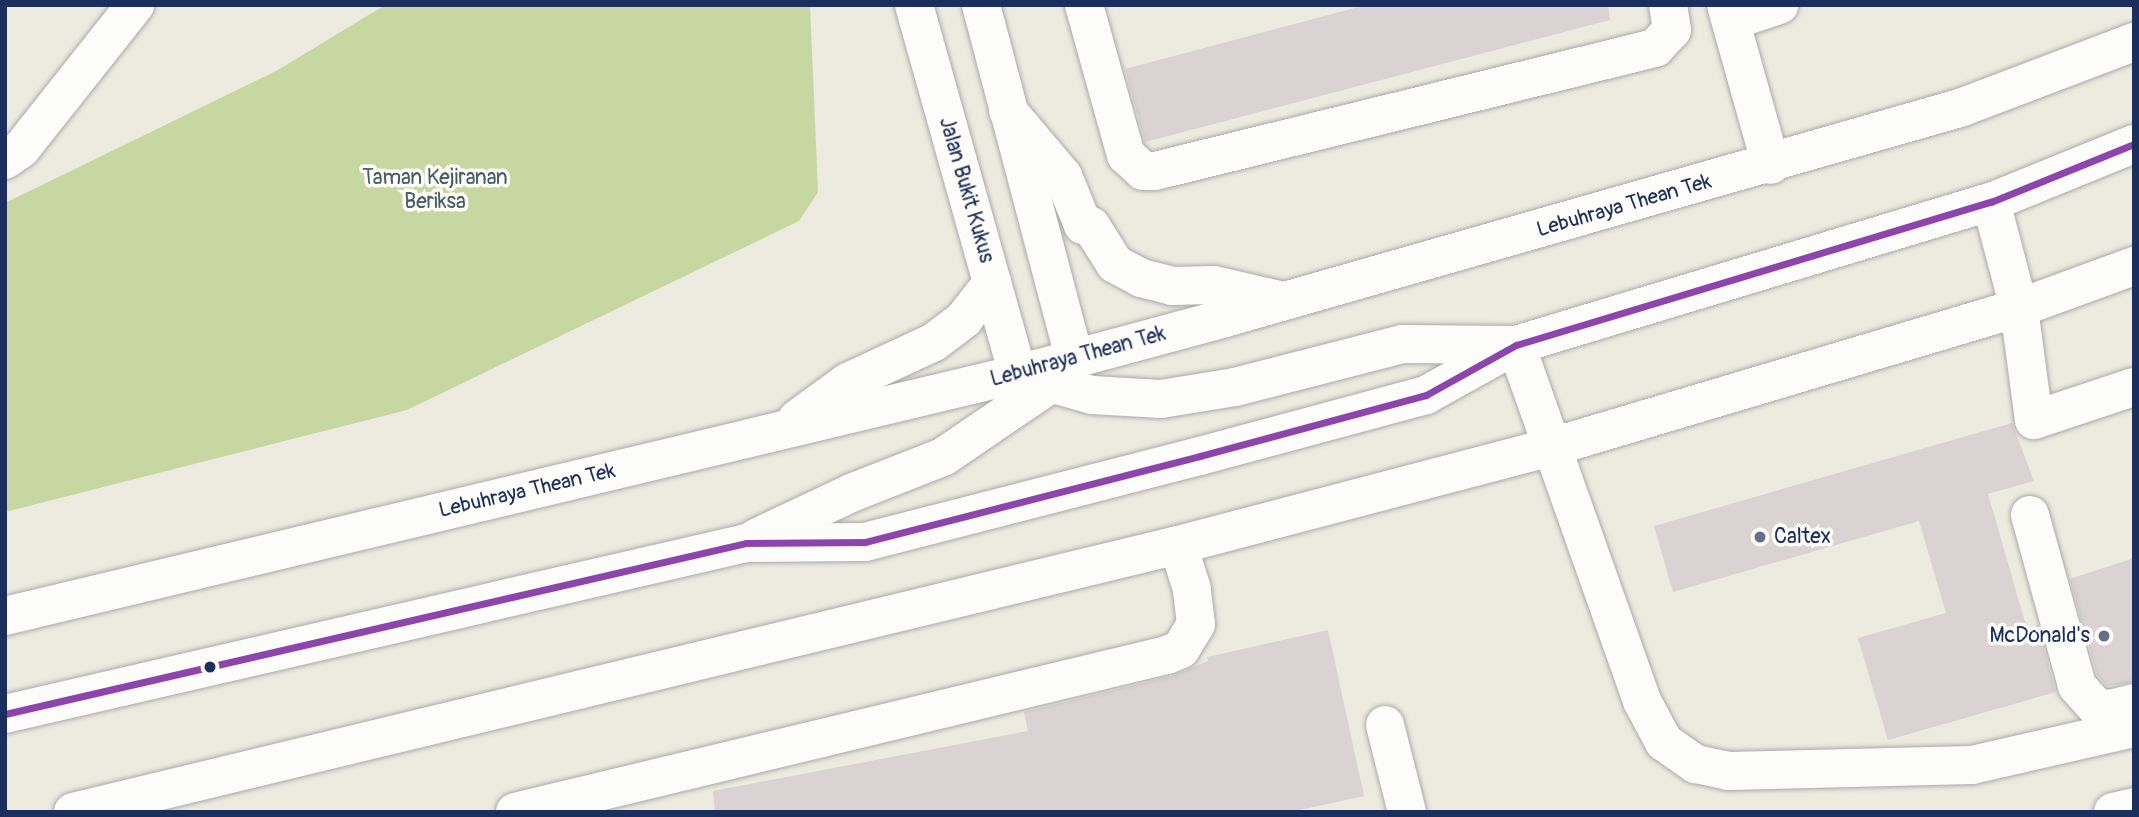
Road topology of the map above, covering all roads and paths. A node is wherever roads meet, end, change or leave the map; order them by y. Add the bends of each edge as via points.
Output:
1 (135, 5) edge
2 (914, 5) edge
3 (981, 5) edge
4 (1084, 5) edge
5 (1668, 5) edge
6 (1779, 5) edge
7 (1729, 13) edge
8 (2134, 41) edge
9 (1008, 111) junction
10 (2134, 144) edge
11 (5, 160) edge
12 (1771, 165) junction
13 (1991, 202) junction
14 (2134, 266) edge
15 (992, 283) junction
16 (1283, 301) junction
17 (2019, 308) junction
18 (1516, 345) junction
19 (1047, 372) junction
20 (2134, 387) edge
21 (781, 430) junction
22 (1552, 447) junction
23 (2030, 515) dead end
24 (746, 543) junction
25 (1178, 545) junction
26 (5, 616) edge
27 (2134, 704) edge
28 (5, 714) edge
29 (1385, 725) dead end
30 (2134, 728) edge
31 (2134, 807) edge
32 (73, 812) edge
33 (515, 812) edge
34 (1407, 812) edge
35 (2113, 812) edge

1 - 11 main road via 21,149
2 - 15 main road, Jalan Bukit Kukus
3 - 9 main road
4 - 5 main road via 1126,155 1143,171 1155,172 1655,48 1672,30
6 - 7 main road
7 - 12 main road
8 - 12 main road, Lebuhraya Thean Tek via 1960,108
9 - 16 main road via 1062,176 1083,225 1091,226 1115,264 1141,278 1172,286 1214,285
9 - 19 main road
10 - 13 main road
12 - 16 main road, Lebuhraya Thean Tek
13 - 17 main road
13 - 18 main road
14 - 17 main road
15 - 19 main road, Jalan Bukit Kukus
15 - 21 main road via 964,319 934,342 848,382
16 - 19 main road, Lebuhraya Thean Tek
17 - 20 main road via 2034,420
17 - 22 main road
18 - 19 main road via 1402,344 1235,387 1161,399 1092,396
18 - 22 main road
18 - 24 main road via 1426,395 1186,460 865,542
19 - 21 main road, Lebuhraya Thean Tek
19 - 24 main road via 943,457 851,493
21 - 26 main road, Lebuhraya Thean Tek
22 - 25 main road
22 - 30 main road via 1642,701 1664,741 1696,764 1729,771 1972,765
23 - 27 main road via 2077,686 2096,707
24 - 28 main road
25 - 32 main road
25 - 33 main road via 1192,589 1196,624 1181,649 1167,655
29 - 34 main road
31 - 35 main road

